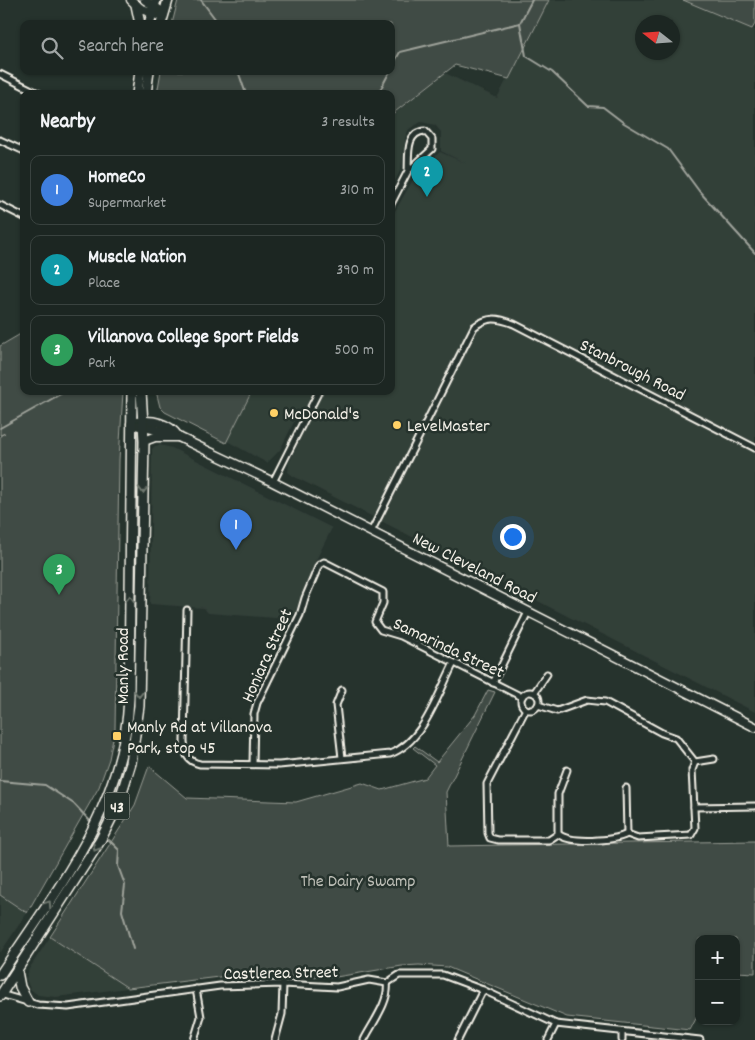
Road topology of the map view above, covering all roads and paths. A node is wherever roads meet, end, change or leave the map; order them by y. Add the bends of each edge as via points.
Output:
1 (145, 0) edge
2 (168, 0) edge
3 (134, 3) edge
4 (154, 7) edge
5 (162, 18) edge
6 (139, 20) edge
7 (150, 20) edge
8 (0, 74) edge
9 (134, 75) edge
10 (139, 75) edge
11 (148, 75) edge
12 (32, 90) edge
13 (133, 90) edge
14 (138, 90) edge
15 (147, 90) edge
16 (0, 140) edge
17 (20, 150) edge
18 (408, 171) junction
19 (395, 196) edge
20 (0, 205) edge
21 (20, 215) edge
22 (132, 395) edge
23 (142, 395) edge
24 (317, 395) edge
25 (131, 424) junction
26 (144, 424) junction
27 (180, 437) junction
28 (144, 441) junction
29 (755, 448) edge
30 (273, 482) junction
31 (371, 532) junction
32 (324, 562) joint
33 (187, 610) dead end
34 (528, 612) junction
35 (454, 663) junction
36 (547, 674) dead end
37 (493, 683) junction
38 (342, 690) dead end
39 (534, 693) junction
40 (522, 697) junction
41 (538, 705) junction
42 (526, 709) junction
43 (755, 727) edge
44 (342, 758) junction
45 (714, 759) dead end
46 (694, 762) junction
47 (253, 764) junction
48 (567, 770) dead end
49 (626, 788) dead end
50 (755, 806) edge
51 (694, 807) junction
52 (558, 834) junction
53 (627, 834) junction
54 (16, 971) junction
55 (0, 975) edge
56 (387, 983) junction
57 (283, 984) junction
58 (196, 989) junction
59 (483, 990) junction
60 (0, 995) edge
61 (28, 1002) junction
62 (556, 1024) junction
63 (622, 1032) junction
64 (194, 1040) edge
65 (275, 1040) edge
66 (364, 1040) edge
67 (458, 1040) edge
68 (548, 1040) edge
69 (622, 1040) edge
70 (700, 1040) edge

1 - 4 street
2 - 5 main road
3 - 4 street
3 - 6 main road
4 - 5 street
4 - 7 main road
8 - 12 street
9 - 13 main road
10 - 14 main road
11 - 15 main road
16 - 17 street
18 - 18 street via 409,144 413,135 425,131 432,139 432,149
18 - 19 street
20 - 21 street
22 - 25 main road, Manly Road / 43
23 - 26 main road, Manly Road / 43
24 - 30 street
25 - 26 street, New Cleveland Road
55 -> 25 main road, Manly Road / 43 via 88,839 108,796 124,741 129,698
26 - 27 street, New Cleveland Road via 172,428
26 - 28 main road, Manly Road / 43
27 - 28 street, New Cleveland Road via 155,437
27 - 30 street, New Cleveland Road
28 -> 54 main road, Manly Road / 43 via 139,706 131,763 106,831
29 - 31 street, Stanbrough Road via 514,324 497,318 483,319 474,327
30 - 31 street, New Cleveland Road
31 - 34 street, New Cleveland Road
32 - 35 street, Samarinda Street via 383,592 383,602 375,622 377,627
32 - 47 street, Honiara Street via 319,566 300,615 257,703
33 - 47 street via 185,753 192,762 200,764
34 - 37 street
34 - 43 street, New Cleveland Road
35 - 37 street, Samarinda Street
35 - 44 street via 410,743 390,754
36 - 39 street
37 - 40 street, Samarinda Street
38 - 44 street via 336,705
39 - 40 street via 526,693
39 - 41 street via 538,697
40 - 42 street via 522,705
41 - 42 street via 534,709
41 - 46 street via 557,711 587,700 605,702 676,738
42 - 52 street via 488,784 488,833 490,838 498,840 549,840
44 - 47 street via 278,765
45 - 46 street
46 - 51 street
48 - 52 street via 558,794
49 - 53 street
50 - 51 street
51 - 53 street via 694,833 687,836 638,838
52 - 53 street via 573,840 616,838
54 - 60 main road, Manly Road / 43
54 - 61 main road
56 - 57 street, Castlerea Street via 368,980 337,987
56 - 59 street, Castlerea Street via 399,975 423,974 443,976
56 - 66 street via 384,1001
57 - 58 street, Castlerea Street
57 - 65 street via 282,1014
58 - 61 street, Castlerea Street via 68,1007
58 - 64 street via 201,1017
59 - 62 street, Castlerea Street
59 - 67 street
60 - 61 street, Castlerea Street
62 - 63 street, Castlerea Street
62 - 68 street
63 - 69 street
63 - 70 street, Castlerea Street

